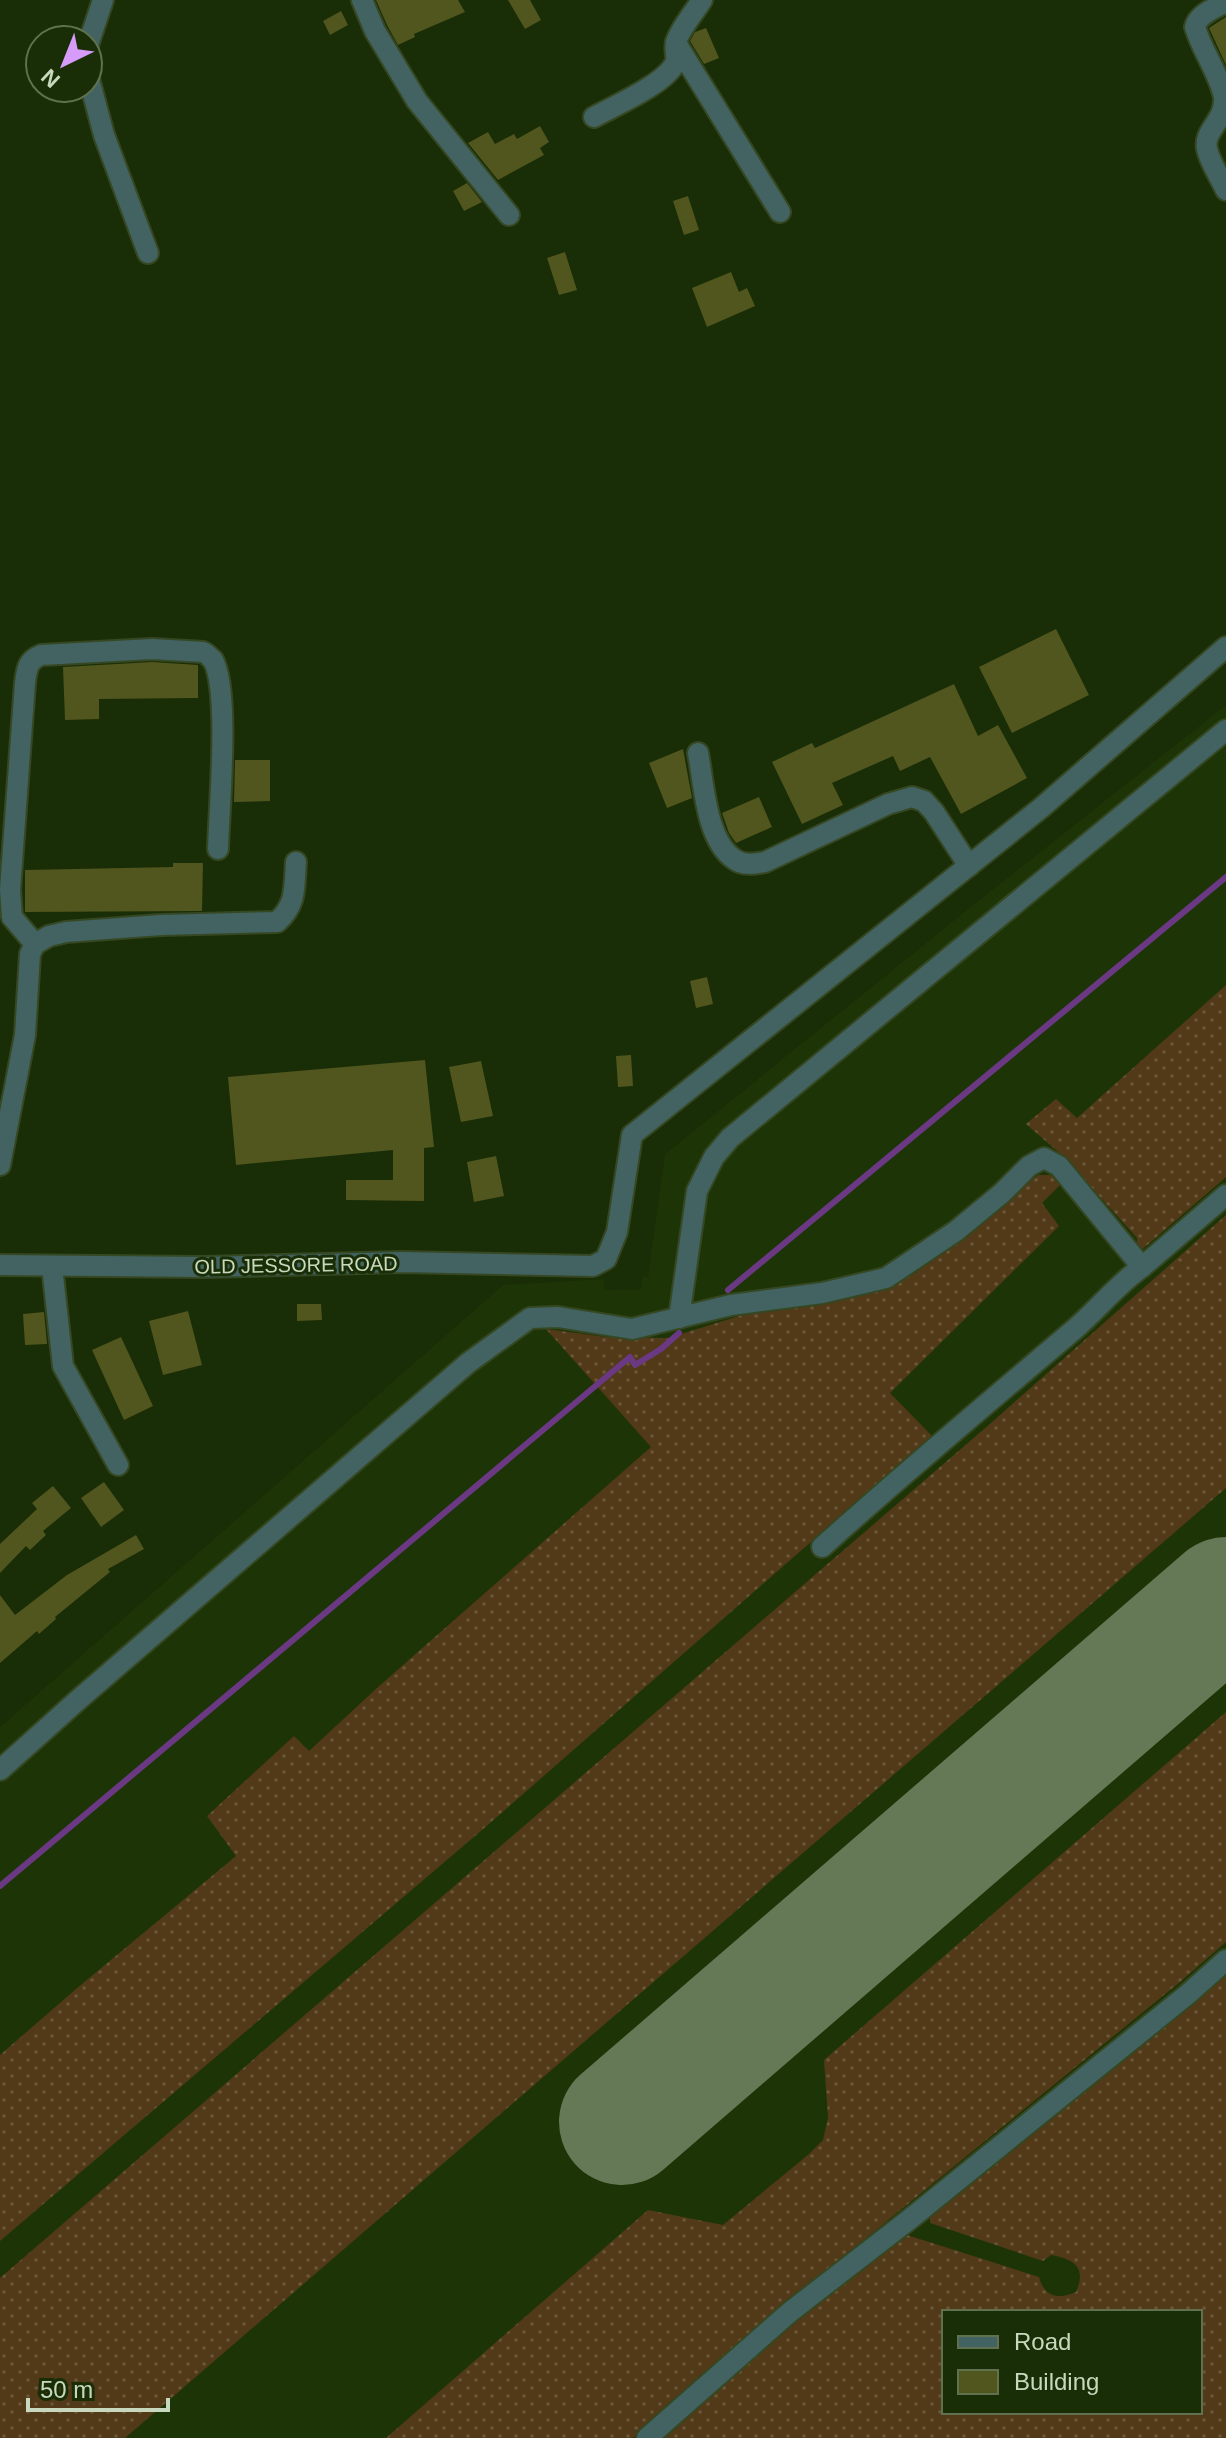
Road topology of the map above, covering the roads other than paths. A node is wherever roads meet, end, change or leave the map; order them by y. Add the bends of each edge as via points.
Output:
1 (103, 0) edge
2 (362, 0) edge
3 (702, 0) edge
4 (1226, 2) edge
5 (95, 24) edge
6 (676, 43) junction
7 (96, 104) edge
8 (594, 117) dead end
9 (1226, 190) edge
10 (780, 212) dead end
11 (509, 215) dead end
12 (148, 253) dead end
13 (1226, 647) edge
14 (1226, 730) edge
15 (698, 753) dead end
16 (218, 849) dead end
17 (296, 862) dead end
18 (969, 866) junction
19 (35, 944) junction
20 (0, 1165) edge
21 (1226, 1195) edge
22 (0, 1265) edge
23 (52, 1266) junction
24 (1142, 1267) junction
25 (679, 1318) junction
26 (118, 1465) dead end
27 (822, 1547) dead end
28 (0, 1770) edge
29 (1226, 1960) edge
30 (647, 2438) edge

1 - 5 street
2 - 11 street via 417,101
3 - 6 street
4 - 9 street via 1200,17 1195,27 1224,95 1225,109 1206,147
6 - 8 street via 676,61 667,73
6 - 10 street
7 - 12 street
13 - 18 street
14 - 25 street via 730,1138 697,1191
15 - 18 street via 712,829 735,861 765,862 912,797 934,812
16 - 19 street via 222,723 213,660 204,652 152,649 32,659 27,668 10,890 12,917
17 - 19 street via 289,911 277,922 66,932
18 - 23 street, OLD JESSORE ROAD via 632,1135 617,1232 606,1259 593,1266
19 - 20 street via 25,1035
21 - 24 street
22 - 23 street, OLD JESSORE ROAD
23 - 26 street via 63,1366
24 - 25 street via 1059,1166 1044,1158 956,1231 886,1278
24 - 27 street
25 - 28 street via 632,1329 558,1317 530,1318 515,1327
29 - 30 street via 790,2312

